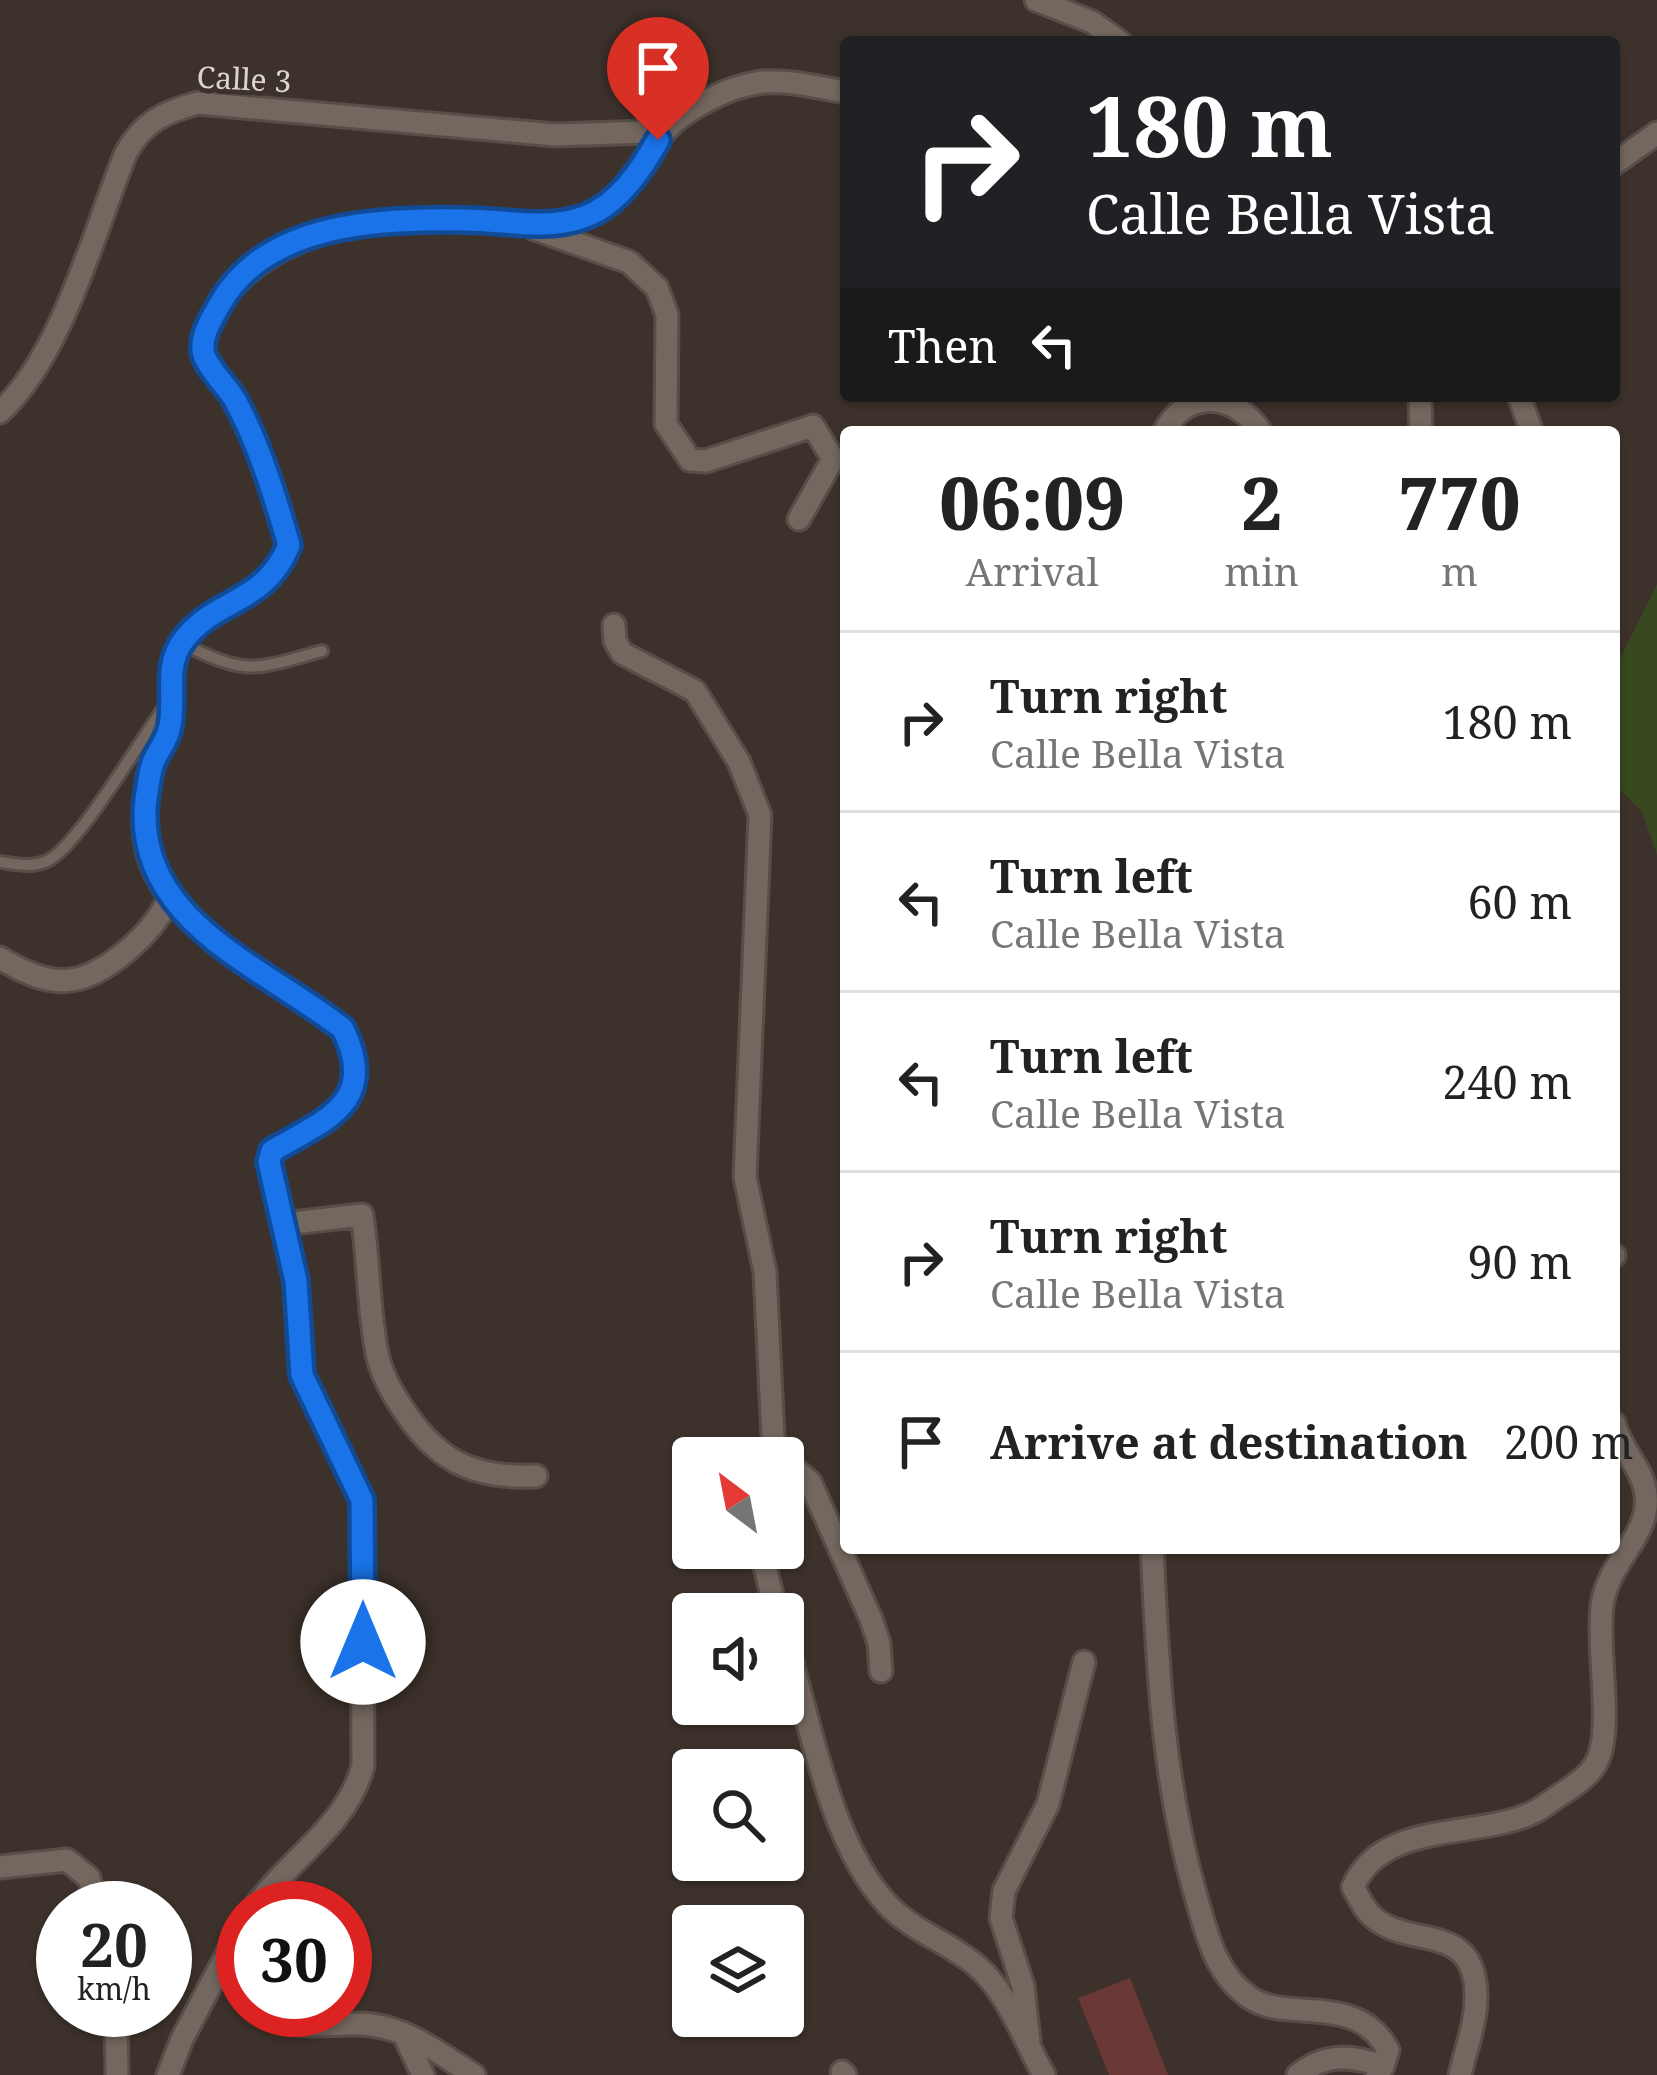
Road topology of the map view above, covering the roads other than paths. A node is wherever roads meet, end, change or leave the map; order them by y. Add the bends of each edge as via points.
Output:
1 (1036, 0) edge
2 (1112, 36) edge
3 (840, 91) edge
4 (663, 133) junction
5 (1657, 133) edge
6 (1620, 160) edge
7 (513, 222) junction
8 (1198, 402) edge
9 (1228, 402) edge
10 (0, 412) edge
11 (1167, 426) edge
12 (1256, 426) edge
13 (799, 519) dead end
14 (614, 625) dead end
15 (181, 643) junction
16 (322, 651) dead end
17 (170, 699) junction
18 (0, 862) edge
19 (170, 898) junction
20 (0, 958) edge
21 (284, 1224) junction
22 (1620, 1436) edge
23 (777, 1437) edge
24 (536, 1476) dead end
25 (804, 1477) edge
26 (840, 1549) edge
27 (842, 1554) edge
28 (1152, 1554) edge
29 (1084, 1662) dead end
30 (880, 1671) dead end
31 (804, 1706) edge
32 (0, 1867) edge
33 (90, 1881) edge
34 (280, 1881) edge
35 (216, 1975) edge
36 (372, 2025) edge
37 (403, 2033) junction
38 (116, 2037) edge
39 (1029, 2048) junction
40 (1380, 2071) edge
41 (117, 2075) edge
42 (168, 2075) edge
43 (423, 2075) edge
44 (474, 2075) edge
45 (1044, 2075) edge
46 (1298, 2075) edge
47 (1460, 2075) edge

1 - 2 street
3 - 4 street via 763,82 729,92
4 - 7 street via 641,170 586,217
4 - 10 street, Calle 3 via 555,135 197,104 164,112 138,131 59,328
5 - 6 street
7 - 13 street via 629,262 658,288 668,315 666,424 690,460 813,426 833,459
7 - 15 street via 339,227 251,266 224,297 206,328 204,354 236,402 289,545 252,594 199,623
8 - 11 street
9 - 12 street
14 - 23 street via 622,653 695,691 760,815 745,1177 765,1272
15 - 16 lane via 254,669
15 - 17 street
17 - 18 lane via 62,849 31,866
17 - 19 street via 170,730 153,764 144,830
19 - 20 street via 147,932 88,979 58,981
19 - 21 street via 227,952 343,1029 353,1049 352,1094 341,1109 272,1151
21 - 24 street via 362,1215 377,1357 418,1433 472,1470
21 - 34 street via 302,1375 362,1500 362,1766 343,1810
22 - 47 street via 1645,1490 1646,1516 1612,1569 1602,1606 1601,1751 1591,1773 1531,1814 1384,1850 1353,1887 1375,1920 1435,1937 1470,1963 1475,2019
25 - 26 street
27 - 30 street via 879,1643
28 - 40 street via 1175,1825 1215,1958 1252,2000 1364,2025 1388,2050
29 - 39 street via 1048,1804 1004,1891 1001,1918 1024,1986
31 - 39 street via 850,1846 885,1903 978,1967
32 - 33 street via 67,1860
35 - 42 street
36 - 37 street
37 - 43 street
37 - 44 street
38 - 41 street
39 - 45 street
40 - 46 street via 1354,2056 1328,2058

